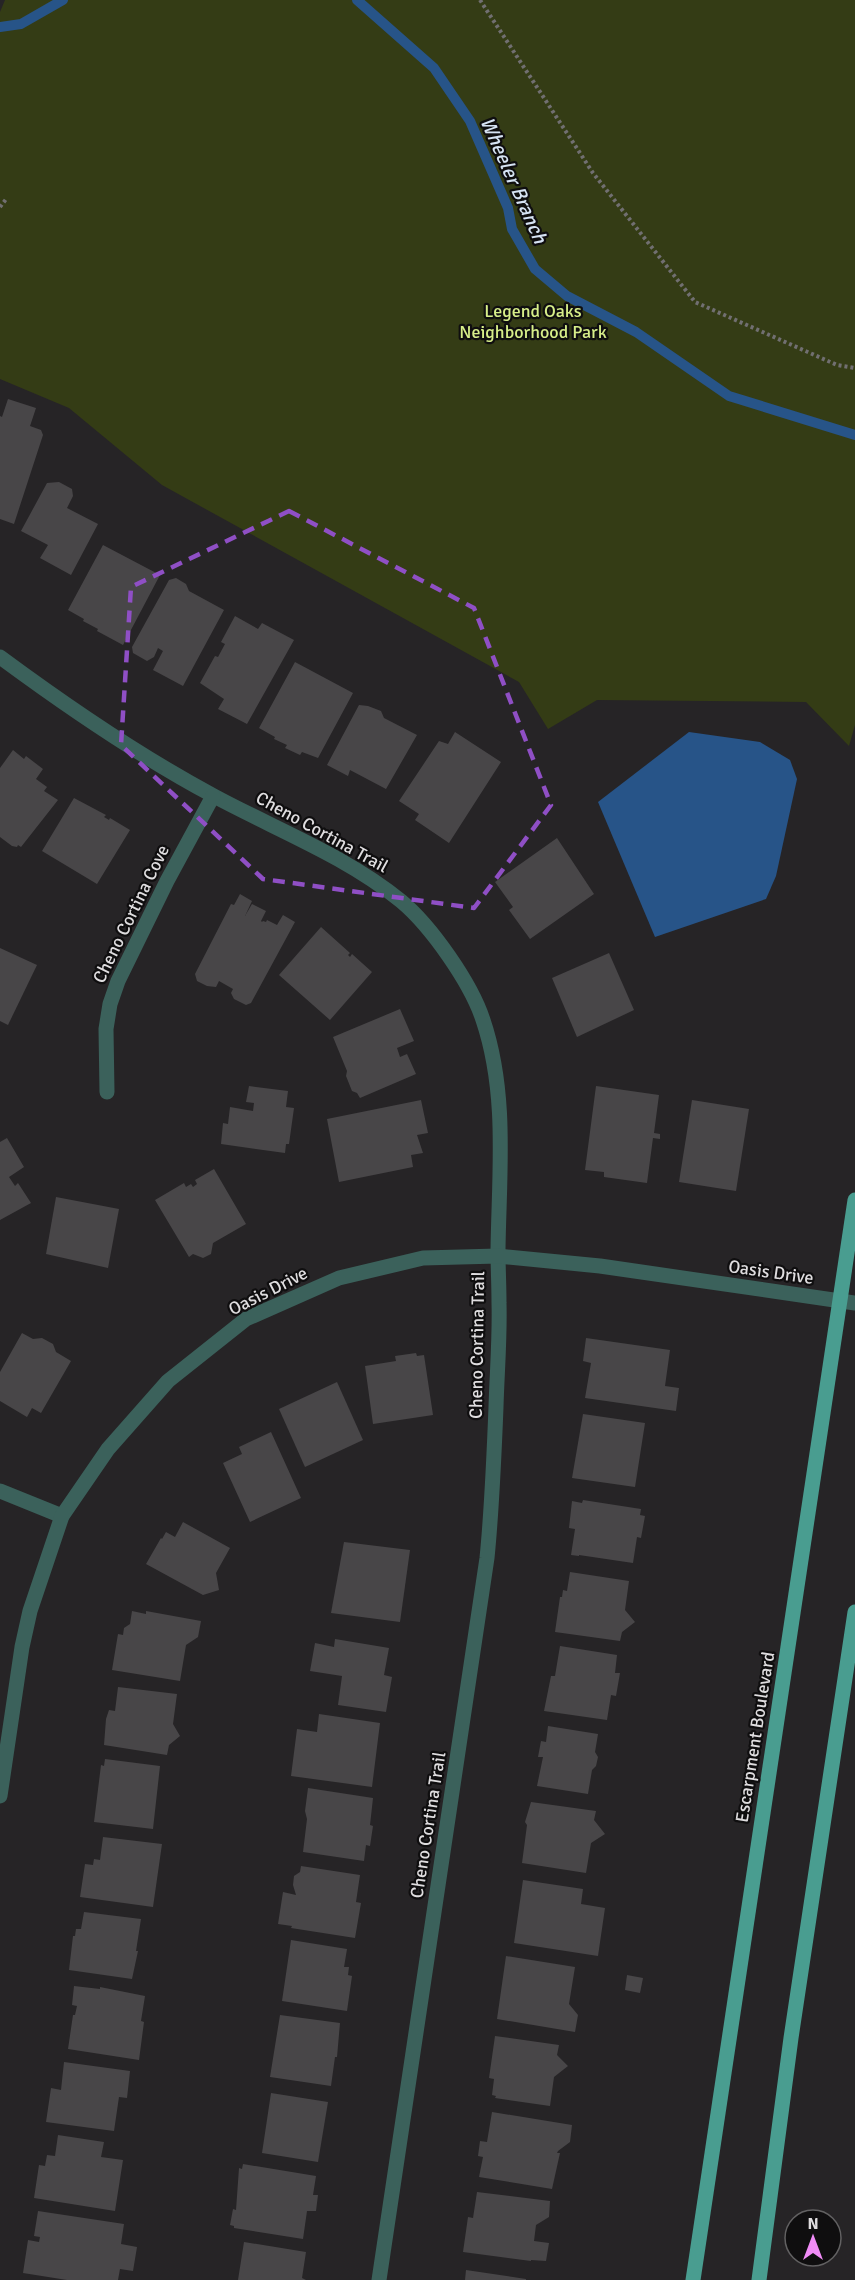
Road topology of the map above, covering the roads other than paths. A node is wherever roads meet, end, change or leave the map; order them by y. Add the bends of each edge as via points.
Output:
1 (0, 657) edge
2 (213, 796) junction
3 (107, 1092) dead end
4 (855, 1200) edge
5 (498, 1256) junction
6 (847, 1302) edge
7 (0, 1491) edge
8 (62, 1516) junction
9 (855, 1612) edge
10 (0, 1796) edge
11 (379, 2280) edge
12 (693, 2280) edge
13 (759, 2280) edge

1 - 2 street, Cheno Cortina Trail via 91,723
2 - 3 street, Cheno Cortina Cove via 118,981 106,1029
2 - 5 street, Cheno Cortina Trail via 359,870 404,903 450,957 468,986 483,1019 499,1092
4 - 6 main road, Escarpment Boulevard
5 - 6 street, Oasis Drive via 600,1266
5 - 8 street, Oasis Drive via 423,1258 339,1278 246,1319 168,1381 108,1449
5 - 11 street, Cheno Cortina Trail via 492,1516
6 - 12 main road, Escarpment Boulevard
7 - 8 street
8 - 10 street, Oasis Drive via 22,1647
9 - 13 main road

